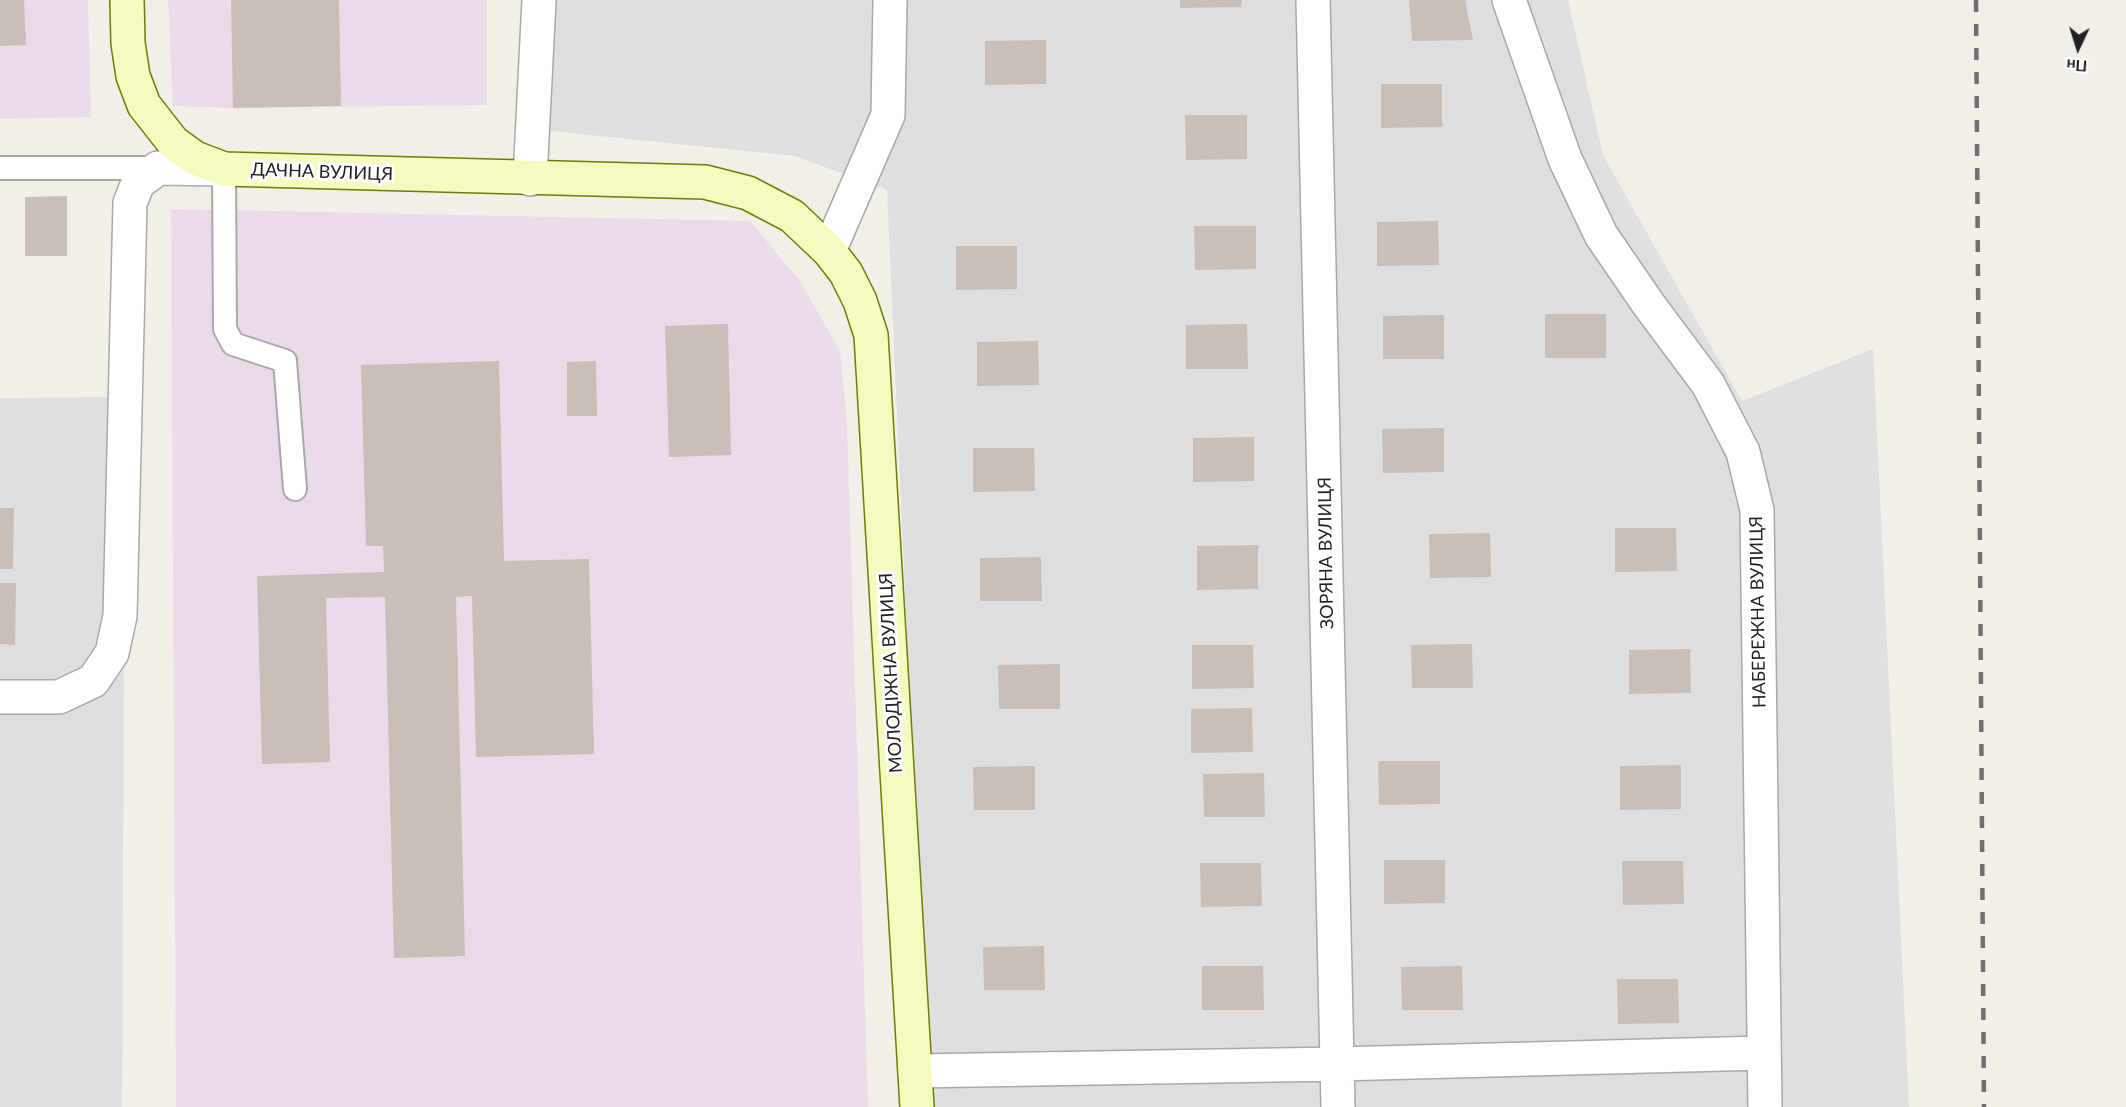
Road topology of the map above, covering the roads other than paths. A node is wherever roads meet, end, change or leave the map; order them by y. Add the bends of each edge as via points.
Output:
1 (127, 0) edge
2 (539, 0) edge
3 (891, 0) edge
4 (1313, 0) edge
5 (1509, 0) edge
6 (0, 168) edge
7 (158, 168) junction
8 (224, 169) junction
9 (530, 178) junction
10 (829, 251) junction
11 (295, 489) dead end
12 (0, 697) edge
13 (1764, 1053) junction
14 (1337, 1064) junction
15 (915, 1071) junction
16 (916, 1107) edge
17 (1338, 1107) edge
18 (1765, 1107) edge

1 - 8 street via 129,54 144,105 173,142 195,158
2 - 9 street
3 - 10 street via 888,115
4 - 14 street, ЗОРЯНА ВУЛИЦЯ
5 - 13 street, НАБЕРЕЖНА ВУЛИЦЯ via 1565,159 1601,235 1708,384 1743,452 1757,510
6 - 7 lane
7 - 8 street, ДАЧНА ВУЛИЦЯ
7 - 12 street via 138,183 130,203 120,616 112,652 93,681 59,697
8 - 9 street, ДАЧНА ВУЛИЦЯ
8 - 11 lane via 225,329 233,344 285,361
9 - 10 street, ДАЧНА ВУЛИЦЯ via 705,182 748,193 792,216
10 - 15 street, МОЛОДІЖНА ВУЛИЦЯ via 846,273 872,335
13 - 14 street
13 - 18 street, НАБЕРЕЖНА ВУЛИЦЯ
14 - 15 street
14 - 17 street, ЗОРЯНА ВУЛИЦЯ
15 - 16 street, МОЛОДІЖНА ВУЛИЦЯ

